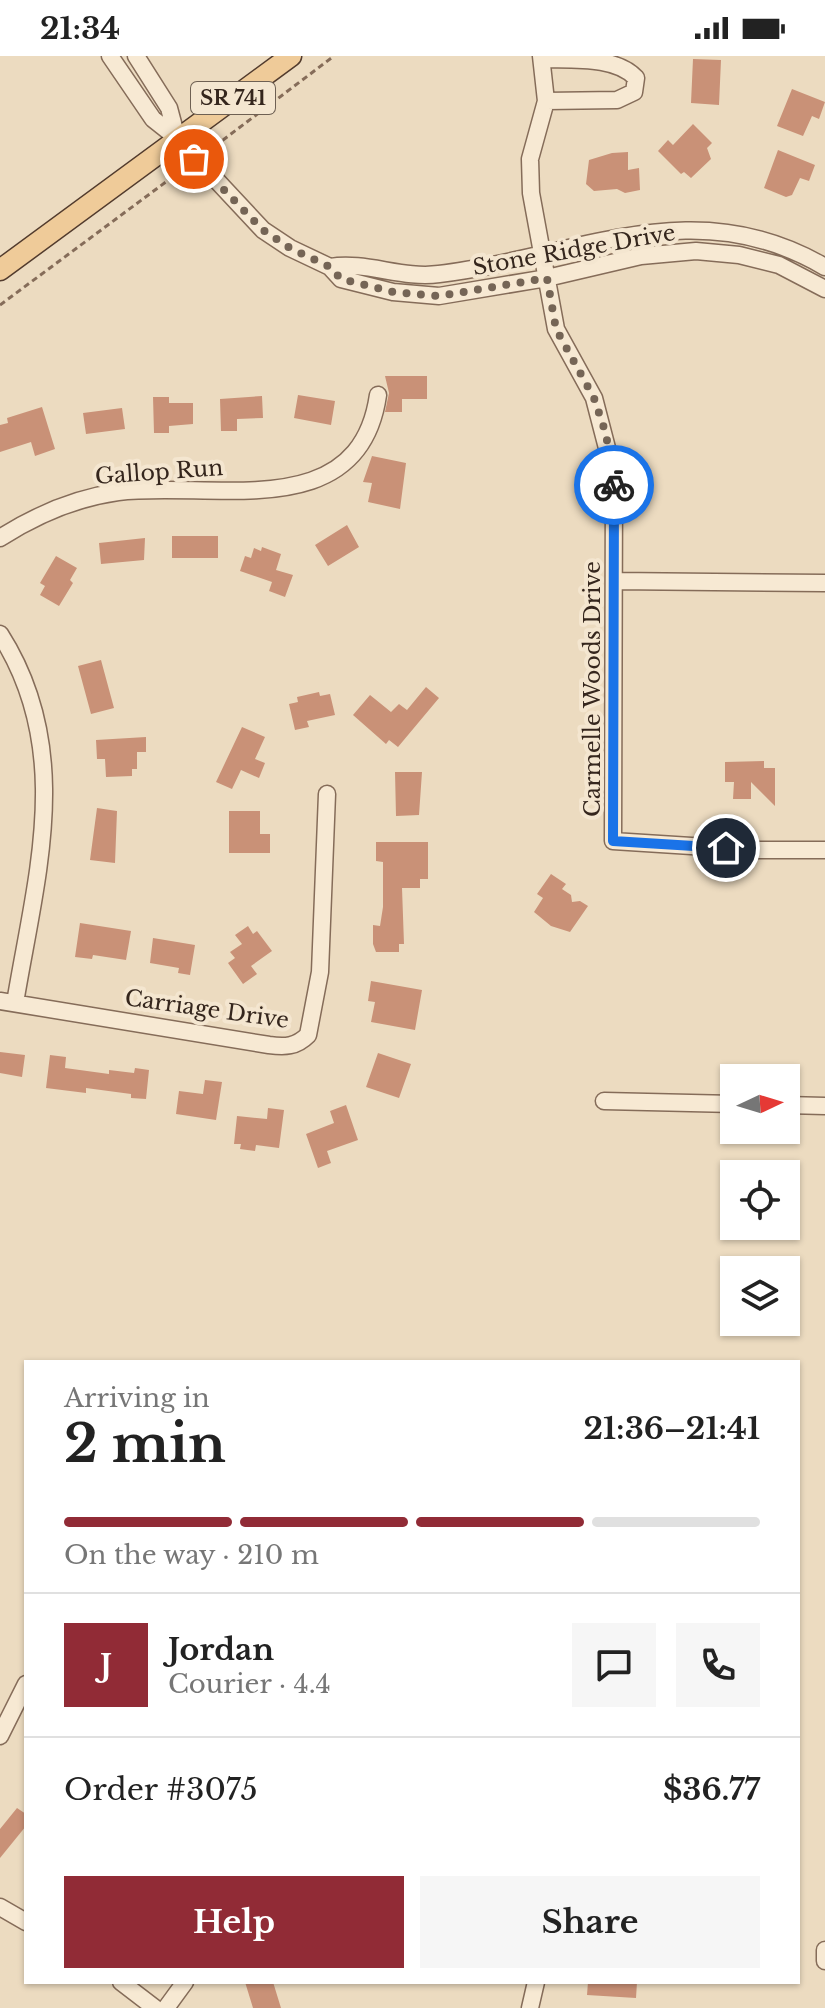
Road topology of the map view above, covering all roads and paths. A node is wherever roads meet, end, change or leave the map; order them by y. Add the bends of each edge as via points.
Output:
1 (110, 56) edge
2 (136, 56) edge
3 (291, 56) edge
4 (334, 56) edge
5 (542, 58) edge
6 (546, 101) junction
7 (177, 138) junction
8 (194, 159) junction
9 (542, 252) junction
10 (824, 265) edge
11 (330, 267) junction
12 (0, 270) edge
13 (547, 278) junction
14 (819, 285) edge
15 (0, 305) edge
16 (378, 395) dead end
17 (0, 538) edge
18 (614, 581) junction
19 (825, 583) edge
20 (0, 634) edge
21 (327, 794) dead end
22 (825, 850) edge
23 (8, 1002) edge
24 (604, 1101) dead end
25 (720, 1104) edge
26 (800, 1105) edge
27 (825, 1106) edge
28 (24, 1688) edge
29 (0, 1736) edge
30 (0, 1907) edge
31 (24, 1921) edge
32 (825, 1950) edge
33 (825, 1961) edge
34 (124, 1984) edge
35 (184, 1984) edge
36 (536, 1984) edge
37 (155, 2008) edge
38 (166, 2008) edge
39 (530, 2008) edge

1 - 7 street, Stone Ridge Drive via 153,119
2 - 7 street, Stone Ridge Drive via 169,108
3 - 7 main road, SR 741
4 - 8 path via 223,140 211,141
5 - 6 street, Carmelle Woods Drive
5 - 6 street via 615,61 636,78 634,92 617,100
6 - 9 street, Carmelle Woods Drive via 530,159
7 - 8 street, Stone Ridge Drive
7 - 12 main road, SR 741
8 - 11 street, Stone Ridge Drive via 263,230
8 - 15 path
9 - 10 street, Stone Ridge Drive via 700,229 752,234
9 - 11 street, Stone Ridge Drive via 435,275 346,264
9 - 13 street, Carmelle Woods Drive
10 - 14 street
11 - 13 street, Stone Ridge Drive via 341,279 439,296
13 - 14 street, Stone Ridge Drive via 641,256 696,251 753,257
13 - 18 street, Carmelle Woods Drive via 556,329 594,398 606,434 614,475
16 - 17 street, Gallop Run via 371,430 347,462 315,480 282,490 165,489 98,495 46,512
18 - 19 street
18 - 22 street, Carmelle Woods Drive via 613,841
20 - 23 street via 32,696 46,773 38,862
21 - 23 street, Carriage Drive via 320,972 308,1035 301,1042 269,1045
24 - 25 street
26 - 27 street
28 - 29 street
30 - 31 street
32 - 33 street
34 - 37 street
35 - 38 street
36 - 39 street

